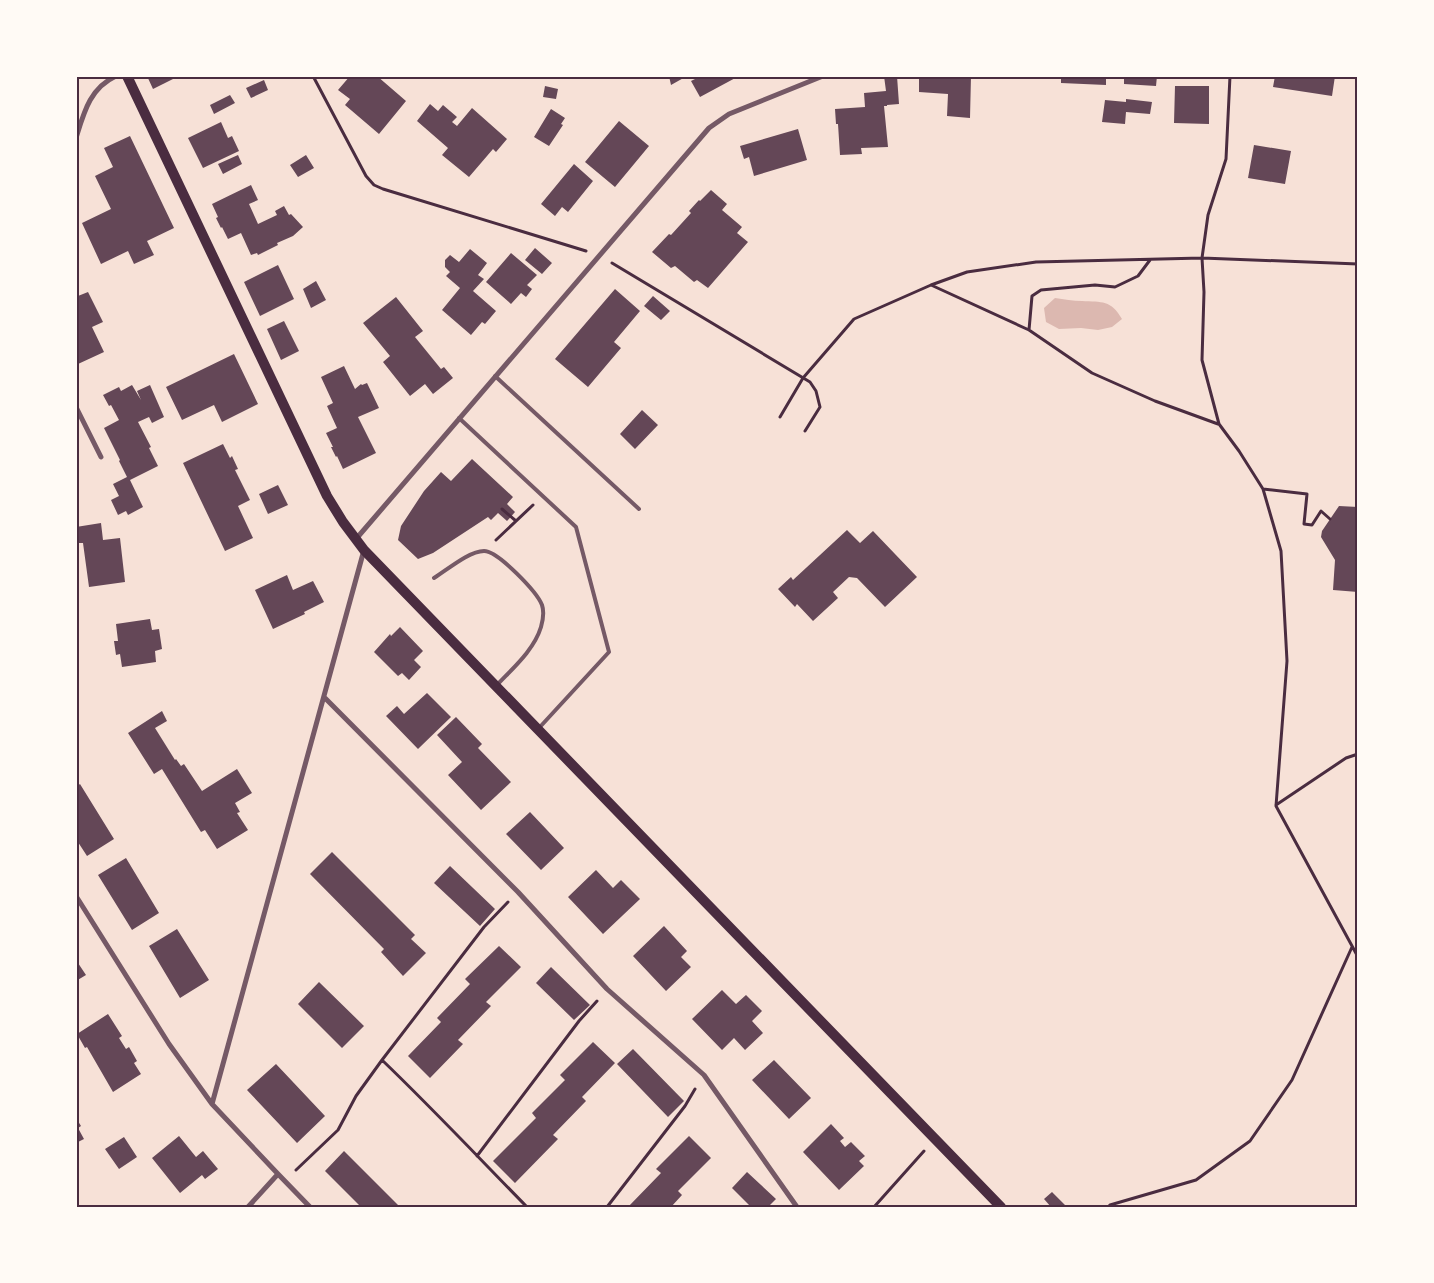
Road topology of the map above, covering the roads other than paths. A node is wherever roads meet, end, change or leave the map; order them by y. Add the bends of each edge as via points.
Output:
1 (116, 76) edge
2 (127, 76) edge
3 (823, 76) edge
4 (76, 138) edge
5 (495, 376) junction
6 (76, 407) edge
7 (459, 418) junction
8 (101, 457) dead end
9 (638, 509) dead end
10 (356, 539) junction
11 (364, 550) junction
12 (434, 578) dead end
13 (496, 686) junction
14 (324, 697) junction
15 (538, 730) junction
16 (76, 896) edge
17 (212, 1104) junction
18 (278, 1174) junction
19 (248, 1207) edge
20 (310, 1207) edge
21 (797, 1207) edge
22 (1001, 1207) edge

1 - 4 street via 94,92
2 - 10 main road via 327,496
3 - 5 street via 729,114 709,128
5 - 7 street
5 - 9 lane
6 - 8 street
7 - 10 street
7 - 15 lane via 576,527 609,652
10 - 11 main road
11 - 13 main road
11 - 14 street
12 - 13 lane via 473,553 485,551 503,560 536,594 542,605 541,628 531,647
13 - 15 main road
14 - 17 street
14 - 21 street via 518,892 607,989 704,1075
15 - 22 main road
16 - 17 street via 169,1044
17 - 18 street
18 - 19 street
18 - 20 street

